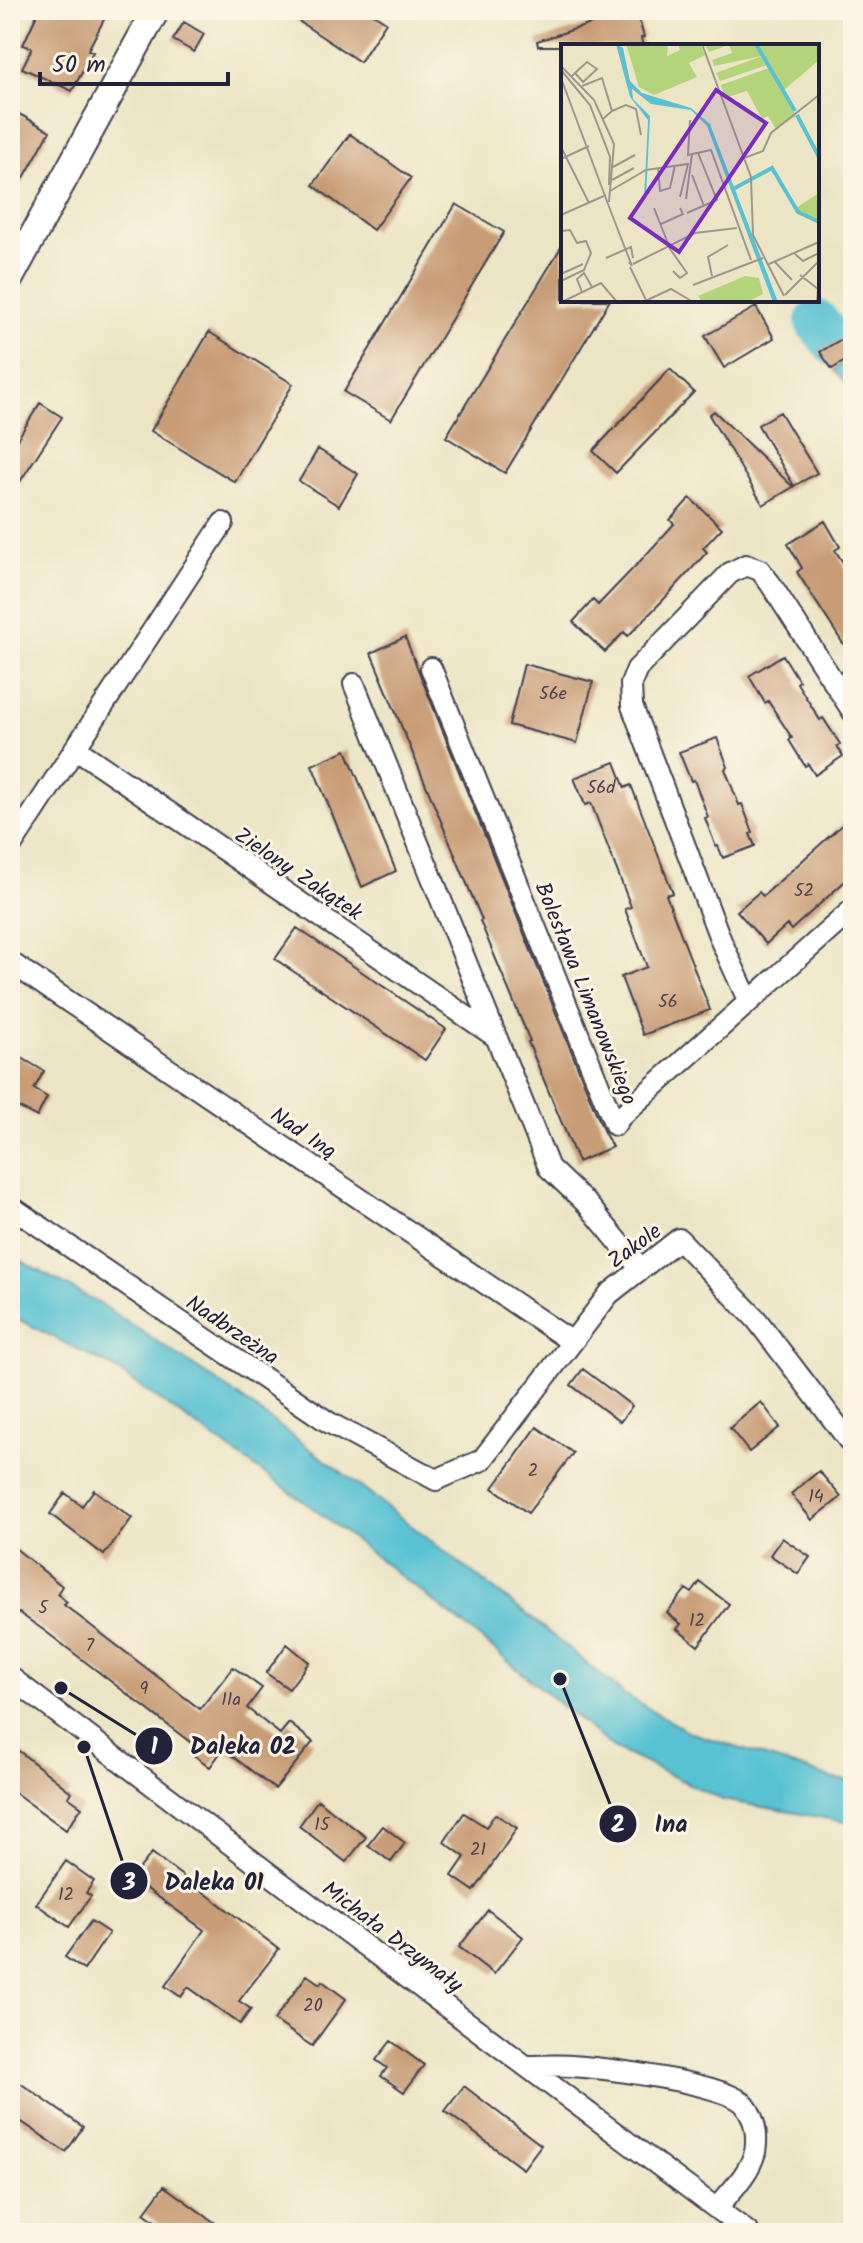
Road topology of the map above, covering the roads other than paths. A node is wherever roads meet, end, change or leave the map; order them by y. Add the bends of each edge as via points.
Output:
1 (156, 10) edge
2 (10, 278) edge
3 (223, 523) dead end
4 (431, 668) dead end
5 (354, 684) dead end
6 (853, 712) edge
7 (75, 748) junction
8 (10, 848) edge
9 (853, 909) edge
10 (10, 962) edge
11 (749, 1002) junction
12 (496, 1037) junction
13 (10, 1206) edge
14 (641, 1269) junction
15 (572, 1342) junction
16 (853, 1446) edge
17 (436, 1480) joint
18 (10, 1677) edge
19 (528, 2066) junction
20 (717, 2208) junction
21 (749, 2233) edge

1 - 2 street
3 - 7 street
4 - 11 street, Bolesława Limanowskiego via 615,1125
5 - 12 street
6 - 11 street via 770,583 760,570 746,565 701,601 637,669 631,684 632,706
7 - 8 street
7 - 12 street, Zielony Zakątek
9 - 11 street, Bolesława Limanowskiego
10 - 15 street, Nad Iną
12 - 14 street via 549,1168
13 - 17 street, Nadbrzeżna via 328,1422
14 - 15 street, Zakole via 609,1294
14 - 16 street, Zakole via 679,1239 756,1319
15 - 17 street, Zakole via 482,1460
18 - 19 street, Michała Drzymały
19 - 20 street, Michała Drzymały
19 - 20 street via 653,2077 730,2094 744,2104 757,2130 754,2153 744,2176
20 - 21 street, Michała Drzymały

